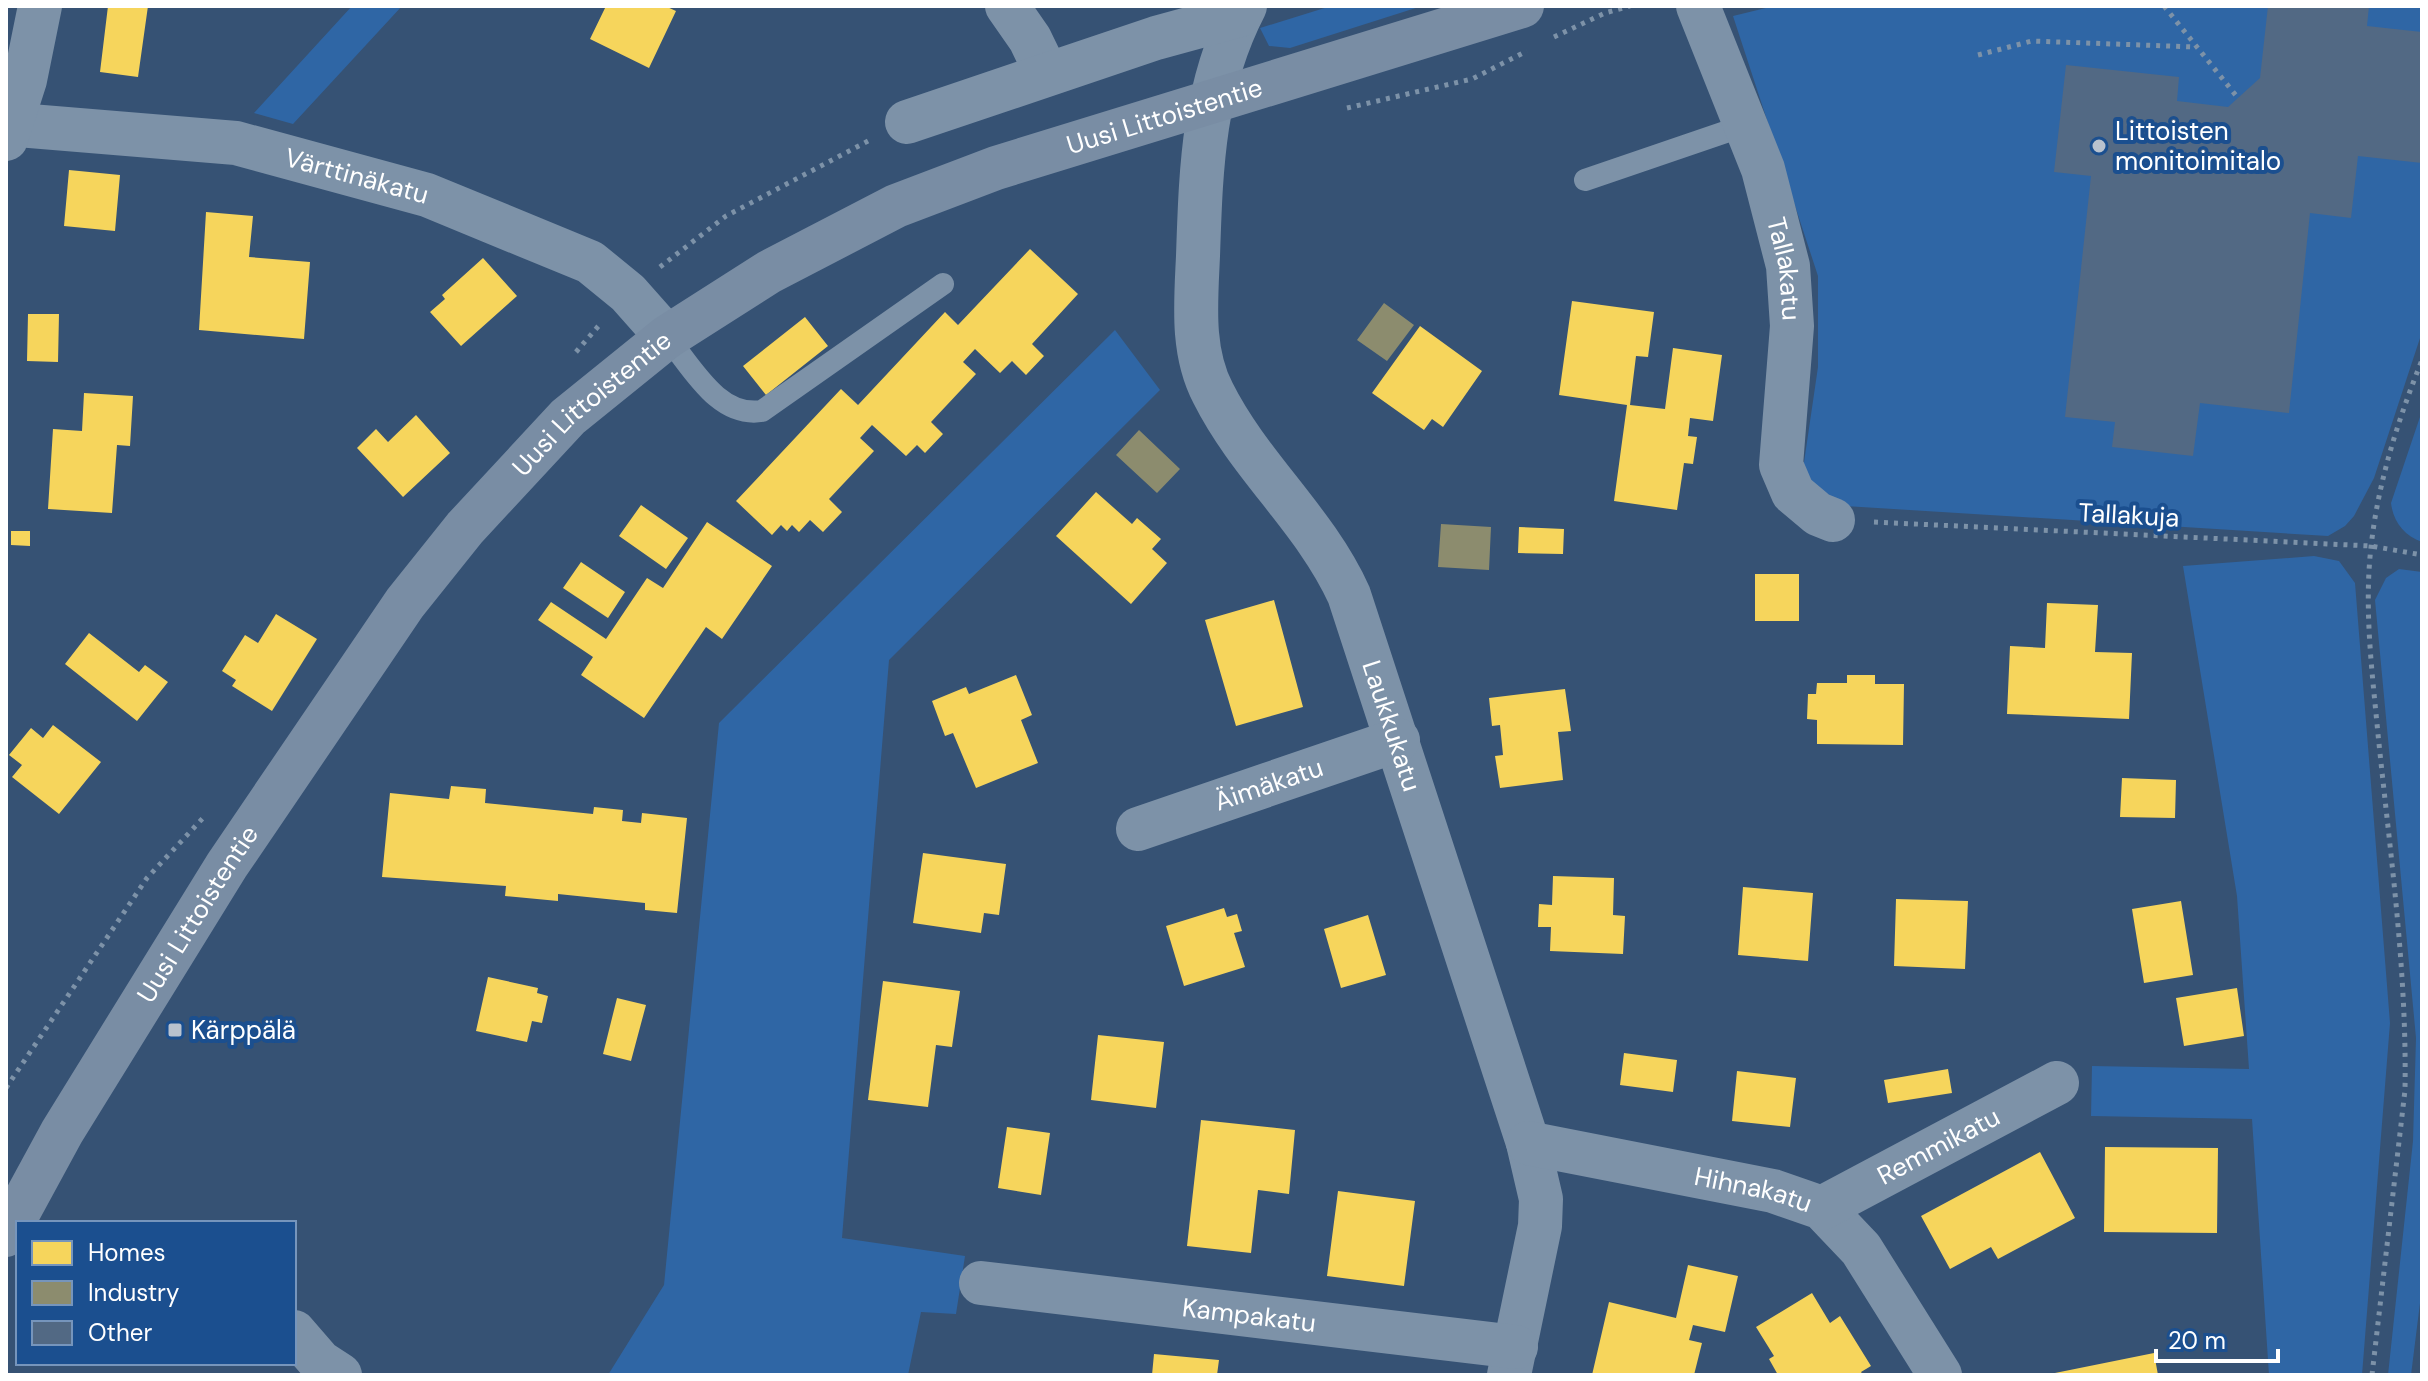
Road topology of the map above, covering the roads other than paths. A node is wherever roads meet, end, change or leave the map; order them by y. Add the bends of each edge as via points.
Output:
1 (40, 6) edge
2 (1007, 6) edge
3 (1522, 6) edge
4 (1698, 6) edge
5 (1243, 10) edge
6 (1047, 74) junction
7 (1210, 102) junction
8 (907, 122) dead end
9 (1746, 125) junction
10 (8, 129) edge
11 (1585, 180) dead end
12 (943, 284) dead end
13 (667, 337) junction
14 (1833, 520) road end
15 (1398, 740) junction
16 (1138, 829) dead end
17 (2057, 1083) dead end
18 (1528, 1143) junction
19 (1822, 1208) junction
20 (17, 1221) edge
21 (981, 1283) dead end
22 (296, 1334) edge
23 (1512, 1361) edge
24 (340, 1375) edge
25 (1940, 1375) edge

1 - 10 street via 25,80
2 - 6 street
3 - 7 street, Uusi Littoistentie
4 - 9 street, Tallakatu
5 - 6 street
5 - 7 street, Laukkukatu
6 - 8 street
7 - 13 street, Uusi Littoistentie via 996,168 896,206 769,272
7 - 15 street, Laukkukatu via 1202,146 1196,309 1204,374 1225,415 1336,568
9 - 11 lane
9 - 14 street, Tallakatu via 1774,200 1788,266 1792,326 1781,465 1793,493
10 - 13 street, Värttinäkatu via 236,143 427,195 590,262 628,293
12 - 13 lane via 762,411 746,414 724,405
13 - 20 street, Uusi Littoistentie via 568,417 465,528 405,603 227,865 62,1132
15 - 16 street, Äimäkatu
15 - 18 street, Laukkukatu
17 - 19 street, Remmikatu
18 - 19 street, Hihnakatu via 1773,1191
18 - 23 street, Laukkukatu via 1541,1199 1540,1226
19 - 25 street, Hihnakatu via 1861,1249
21 - 23 street, Kampakatu
22 - 24 street via 320,1362

